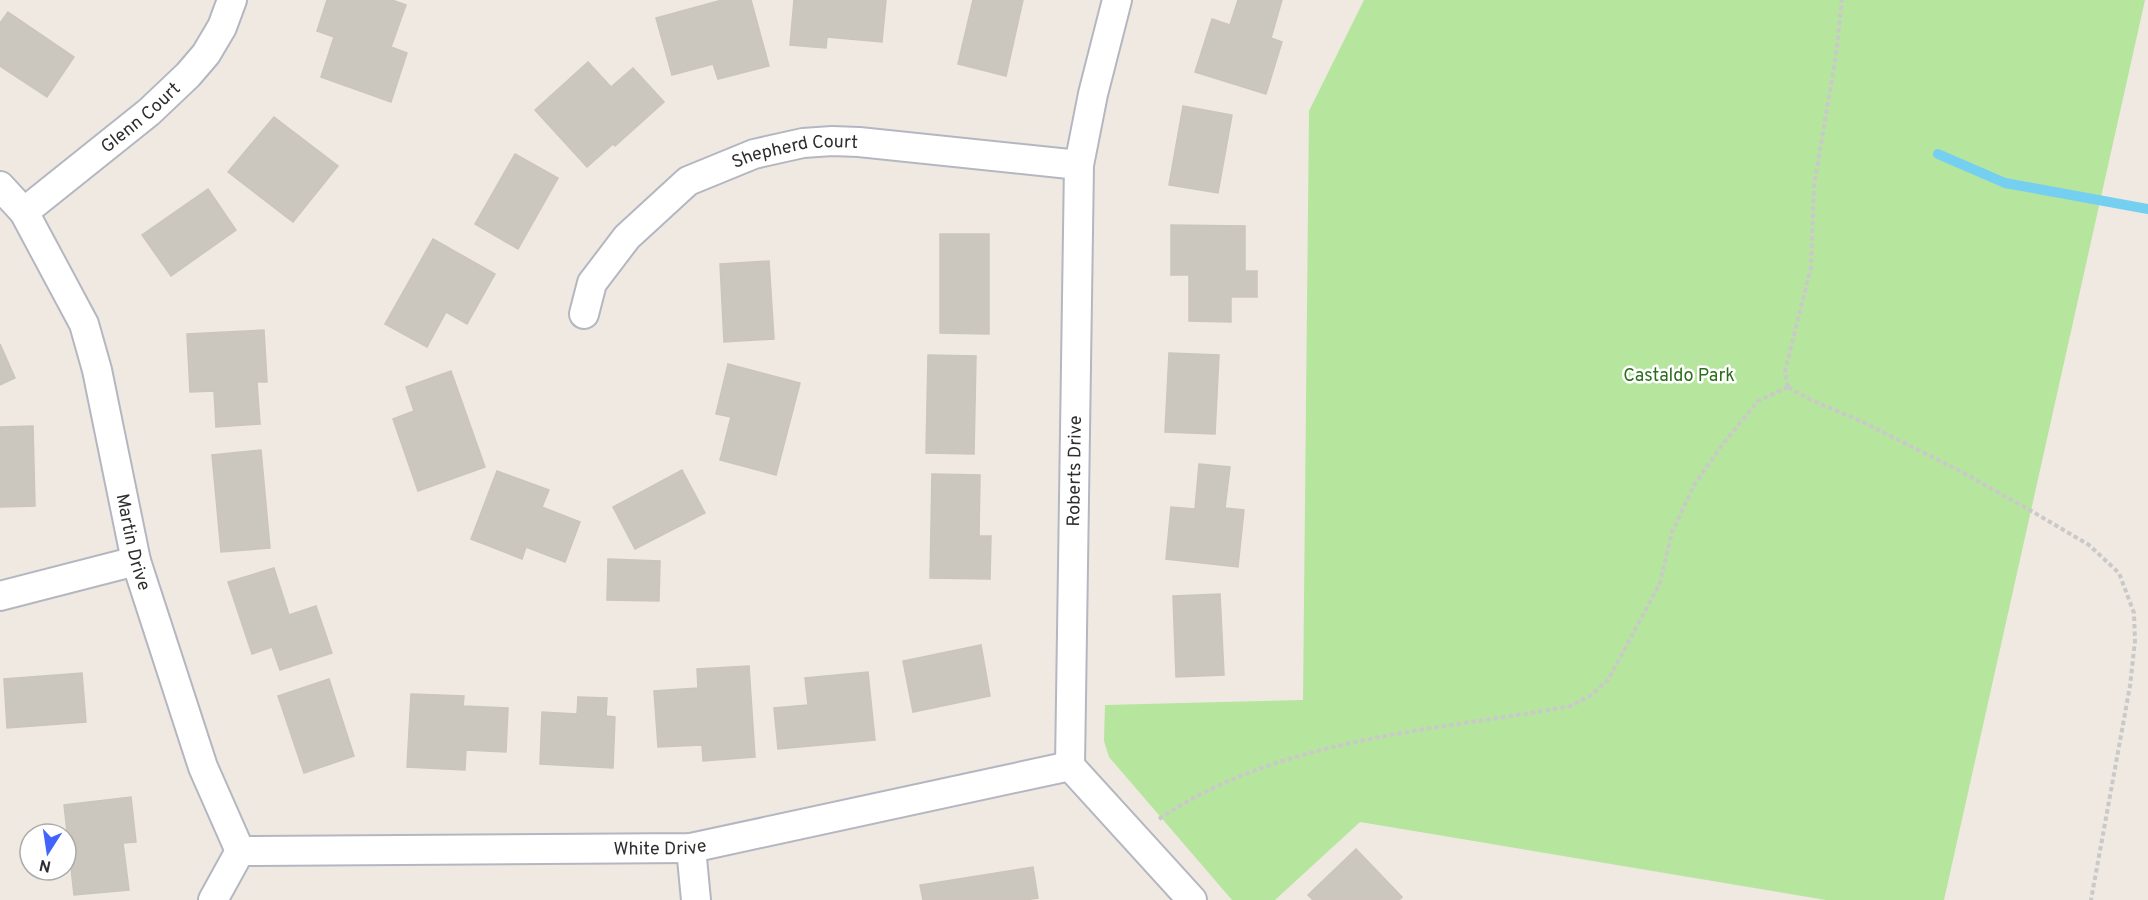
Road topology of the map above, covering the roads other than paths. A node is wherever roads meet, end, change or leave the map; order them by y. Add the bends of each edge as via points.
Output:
1 (231, 0) edge
2 (1117, 0) edge
3 (1079, 165) junction
4 (0, 186) edge
5 (24, 212) junction
6 (584, 314) dead end
7 (136, 561) junction
8 (0, 596) edge
9 (1070, 766) junction
10 (691, 848) junction
11 (240, 851) junction
12 (213, 900) edge
13 (696, 900) edge
14 (1192, 900) edge

1 - 5 street, Glenn Court via 222,27 188,75
2 - 3 street, Roberts Drive
3 - 6 street, Shepherd Court via 841,141 803,143 754,154 687,181 636,229 592,283
3 - 9 street, Roberts Drive
4 - 5 street, Martin Drive
5 - 7 street, Martin Drive via 84,324
7 - 8 street
7 - 11 street, Martin Drive via 203,767
9 - 10 street, White Drive
9 - 14 street
10 - 11 street, White Drive
10 - 13 street
11 - 12 street

